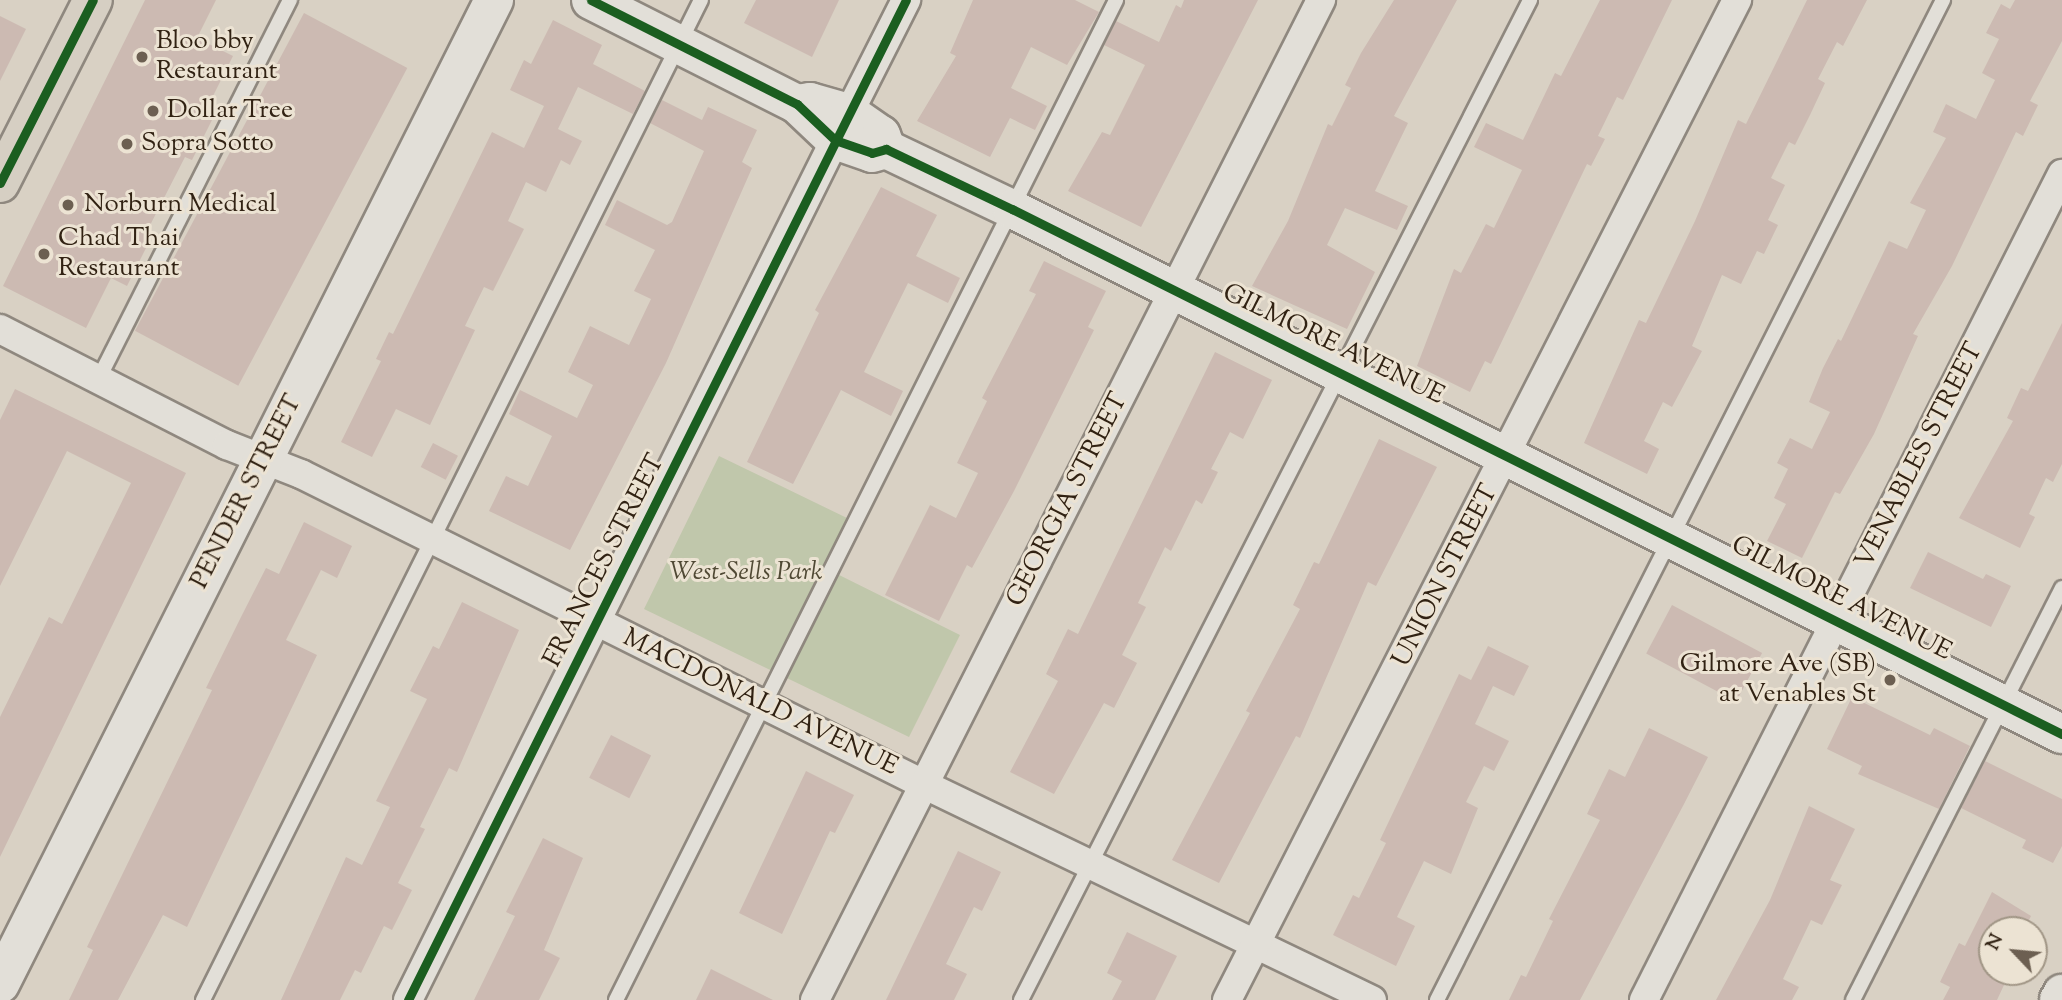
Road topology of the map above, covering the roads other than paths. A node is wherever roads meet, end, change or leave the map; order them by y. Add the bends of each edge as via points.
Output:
1 (93, 0) edge
2 (290, 0) edge
3 (494, 0) edge
4 (591, 0) edge
5 (701, 0) edge
6 (906, 0) edge
7 (1116, 0) edge
8 (1321, 0) edge
9 (1530, 0) edge
10 (1737, 0) edge
11 (1943, 0) edge
12 (679, 44) junction
13 (842, 127) junction
14 (2062, 174) edge
15 (0, 183) edge
16 (1013, 209) junction
17 (1172, 290) junction
18 (0, 329) edge
19 (1344, 373) junction
20 (98, 380) junction
21 (1509, 454) junction
22 (264, 459) junction
23 (1674, 538) junction
24 (433, 539) junction
25 (2062, 588) edge
26 (1837, 622) junction
27 (596, 623) junction
28 (766, 704) junction
29 (2004, 705) junction
30 (2062, 734) edge
31 (925, 785) junction
32 (1089, 865) junction
33 (1255, 945) junction
34 (0, 984) edge
35 (2062, 994) edge
36 (203, 1000) edge
37 (408, 1000) edge
38 (616, 1000) edge
39 (815, 1000) edge
40 (1021, 1000) edge
41 (1227, 1000) edge
42 (1372, 1000) edge
43 (1437, 1000) edge
44 (1644, 1000) edge
45 (1853, 1000) edge
46 (2059, 1000) edge

1 - 15 main road
2 - 20 lane
3 - 22 street, PENDER STREET
4 - 12 street, GILMORE AVENUE
5 - 12 lane
6 - 13 street, FRANCES STREET
7 - 16 lane
8 - 17 street, GEORGIA STREET
9 - 19 lane
10 - 21 street, UNION STREET
11 - 23 lane
12 - 13 street, GILMORE AVENUE via 797,104 810,102
12 - 24 lane
13 - 16 street, GILMORE AVENUE via 881,135 887,149
13 - 27 street, FRANCES STREET
14 - 26 street, VENABLES STREET
16 - 17 street, GILMORE AVENUE
16 - 28 lane
17 - 19 street, GILMORE AVENUE
17 - 31 street, GEORGIA STREET
18 - 20 street, MACDONALD AVENUE
19 - 21 street, GILMORE AVENUE
19 - 32 lane
20 - 22 street, MACDONALD AVENUE
21 - 23 street, GILMORE AVENUE
21 - 33 street, UNION STREET
22 - 24 street, MACDONALD AVENUE
22 - 34 street, PENDER STREET
23 - 26 street, GILMORE AVENUE
23 - 43 lane
24 - 27 street, MACDONALD AVENUE
24 - 36 lane
25 - 29 lane
26 - 29 street, GILMORE AVENUE
26 - 44 street, VENABLES STREET
27 - 28 street, MACDONALD AVENUE
27 - 37 street, FRANCES STREET
28 - 31 street, MACDONALD AVENUE
28 - 38 lane
29 - 30 street, GILMORE AVENUE
29 - 45 lane
31 - 32 street, MACDONALD AVENUE
31 - 39 street, GEORGIA STREET
32 - 33 street, MACDONALD AVENUE
32 - 40 lane
33 - 41 street, UNION STREET
33 - 42 street, MACDONALD AVENUE
35 - 46 street

